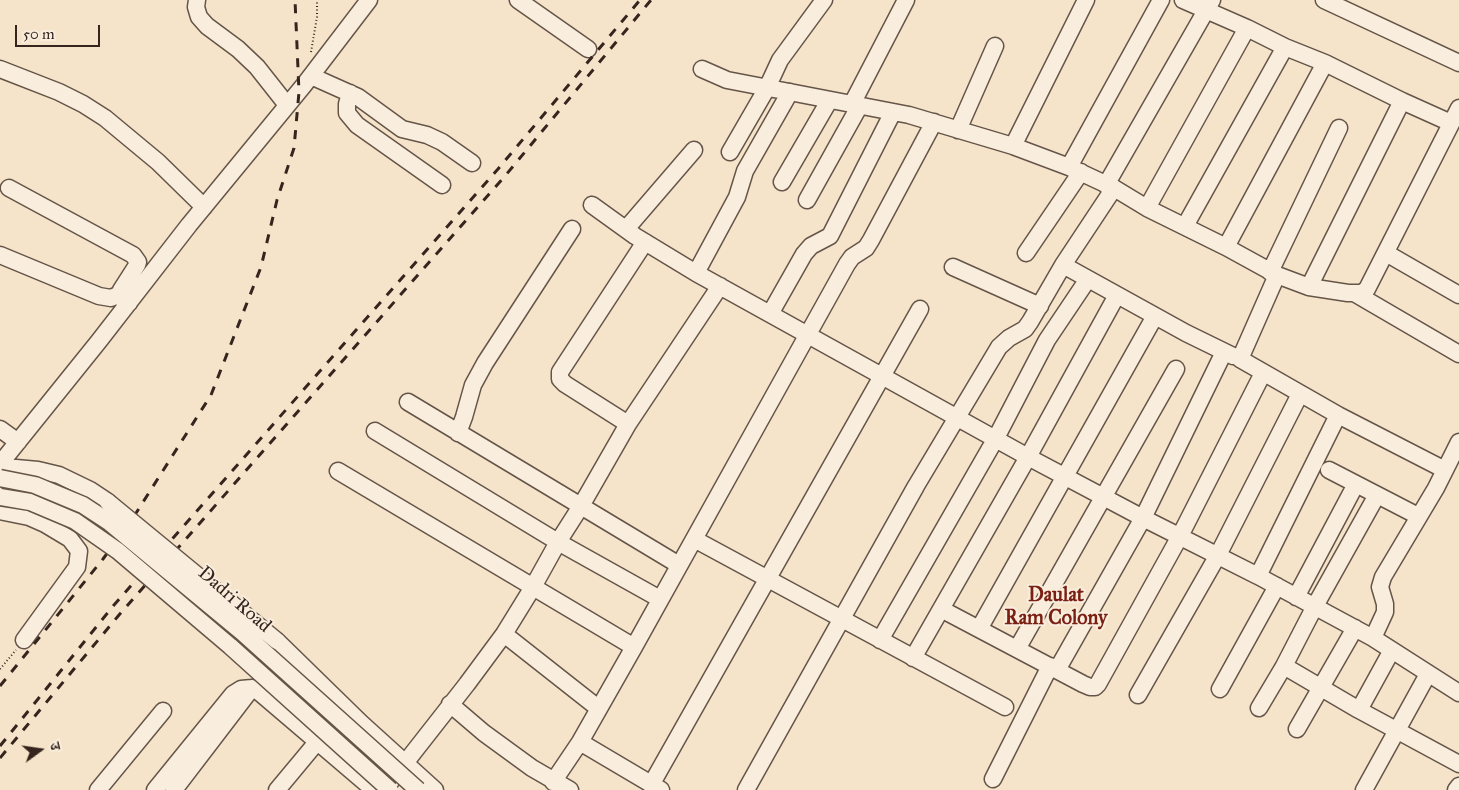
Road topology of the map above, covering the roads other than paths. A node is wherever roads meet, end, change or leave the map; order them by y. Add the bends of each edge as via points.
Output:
1 (197, 0) edge
2 (369, 0) edge
3 (518, 0) edge
4 (824, 0) edge
5 (906, 0) edge
6 (1086, 0) edge
7 (1161, 0) edge
8 (1183, 0) edge
9 (1324, 0) edge
10 (1209, 5) edge
11 (1247, 28) junction
12 (996, 46) dead end
13 (1285, 47) junction
14 (588, 49) dead end
15 (1325, 63) junction
16 (1459, 63) edge
17 (0, 69) edge
18 (702, 70) dead end
19 (311, 76) junction
20 (767, 88) junction
21 (790, 92) junction
22 (350, 93) junction
23 (829, 101) junction
24 (1402, 101) junction
25 (856, 104) junction
26 (287, 105) junction
27 (893, 112) junction
28 (1455, 115) edge
29 (934, 122) junction
30 (1339, 128) dead end
31 (958, 130) junction
32 (1013, 146) junction
33 (694, 150) dead end
34 (730, 152) dead end
35 (472, 163) dead end
36 (1075, 170) junction
37 (782, 182) dead end
38 (442, 185) dead end
39 (1110, 186) junction
40 (9, 188) dead end
41 (807, 200) dead end
42 (592, 205) dead end
43 (204, 207) junction
44 (1147, 208) junction
45 (1185, 226) junction
46 (572, 229) dead end
47 (626, 229) junction
48 (645, 242) junction
49 (1226, 247) junction
50 (1026, 253) dead end
51 (1386, 253) junction
52 (0, 255) edge
53 (1063, 265) junction
54 (953, 267) dead end
55 (696, 273) junction
56 (1274, 274) junction
57 (1088, 279) junction
58 (720, 286) junction
59 (1310, 287) junction
60 (1356, 294) junction
61 (1117, 295) junction
62 (1459, 295) edge
63 (124, 298) junction
64 (1040, 306) junction
65 (920, 309) dead end
66 (770, 314) junction
67 (1155, 316) junction
68 (808, 335) junction
69 (1224, 352) junction
70 (1459, 354) edge
71 (1240, 359) junction
72 (1176, 369) dead end
73 (1263, 373) junction
74 (883, 376) junction
75 (1300, 394) junction
76 (408, 402) dead end
77 (1338, 416) junction
78 (958, 417) junction
79 (628, 424) junction
80 (0, 429) edge
81 (375, 432) dead end
82 (458, 433) junction
83 (996, 438) junction
84 (18, 442) junction
85 (1459, 442) edge
86 (1028, 457) junction
87 (0, 464) edge
88 (0, 468) edge
89 (1329, 470) dead end
90 (1445, 470) junction
91 (338, 471) dead end
92 (1066, 477) junction
93 (0, 478) edge
94 (1356, 484) junction
95 (1378, 495) junction
96 (1103, 496) junction
97 (0, 497) edge
98 (581, 506) junction
99 (0, 511) edge
100 (1418, 516) junction
101 (1143, 518) junction
102 (1180, 536) junction
103 (694, 539) junction
104 (558, 542) junction
105 (1218, 555) junction
106 (679, 565) junction
107 (1258, 576) junction
108 (767, 580) junction
109 (1277, 586) junction
110 (533, 587) junction
111 (1296, 597) junction
112 (660, 599) junction
113 (1314, 606) junction
114 (941, 609) junction
115 (842, 620) junction
116 (1355, 628) junction
117 (979, 629) junction
118 (504, 634) junction
119 (1373, 638) junction
120 (24, 640) road end
121 (880, 640) junction
122 (634, 647) junction
123 (1017, 649) junction
124 (1392, 650) junction
125 (913, 658) junction
126 (1284, 666) junction
127 (1053, 668) junction
128 (1428, 674) junction
129 (1456, 686) edge
130 (252, 688) junction
131 (1321, 688) junction
132 (1220, 689) dead end
133 (1138, 696) dead end
134 (450, 704) junction
135 (1005, 707) dead end
136 (598, 708) junction
137 (1259, 708) dead end
138 (1358, 710) junction
139 (163, 711) dead end
140 (1297, 729) dead end
141 (1398, 730) junction
142 (317, 742) junction
143 (580, 742) junction
144 (405, 763) junction
145 (1459, 764) edge
146 (993, 779) dead end
147 (553, 782) junction
148 (1459, 786) edge
149 (656, 787) edge
150 (280, 789) edge
151 (98, 790) edge
152 (155, 790) edge
153 (174, 790) edge
154 (374, 790) edge
155 (384, 790) edge
156 (390, 790) edge
157 (418, 790) edge
158 (435, 790) edge
159 (570, 790) edge
160 (746, 790) edge
161 (1364, 790) edge
162 (1456, 790) edge

1 - 26 street via 199,17 256,67
2 - 19 street
3 - 14 street
4 - 20 street via 780,60
5 - 25 street
6 - 32 street
7 - 36 street
8 - 10 street
9 - 16 street
10 - 11 street
10 - 39 street
11 - 13 street
11 - 44 street
12 - 31 street
13 - 15 street
13 - 45 street
15 - 24 street
15 - 49 street
17 - 43 street via 59,92 105,118 158,162
18 - 20 street via 727,80
19 - 22 street
19 - 26 street
20 - 21 street
20 - 34 street
21 - 23 street
21 - 55 street via 745,171 737,197
22 - 35 street via 402,129 427,134
22 - 38 street via 348,113 357,125
23 - 25 street
23 - 37 street
24 - 28 street
24 - 59 street
25 - 27 street
25 - 41 street
26 - 43 street
27 - 29 street
27 - 66 street via 830,236 811,246 804,254
28 - 51 street
29 - 31 street
29 - 68 street via 871,240 847,264
30 - 56 street
31 - 32 street
32 - 36 street
33 - 47 street
36 - 39 street
36 - 50 street
39 - 44 street
39 - 53 street
40 - 63 street via 133,255 138,262 120,290
42 - 47 street
43 - 63 street
44 - 45 street
45 - 49 street
46 - 82 street via 485,363 473,385
47 - 48 street
48 - 55 street
48 - 79 street via 560,372 560,379 565,384
49 - 56 street
51 - 60 street via 1367,289
51 - 62 street
52 - 63 street via 99,296
53 - 57 street
53 - 64 street
54 - 64 street
55 - 58 street
56 - 59 street
56 - 71 street
57 - 61 street
57 - 83 street via 1047,340
58 - 66 street
58 - 79 street
59 - 60 street
60 - 70 street
61 - 67 street
61 - 86 street
63 - 84 street
64 - 78 street via 1025,328 999,347
65 - 74 street
66 - 68 street
67 - 69 street
67 - 92 street
68 - 74 street
68 - 103 street
69 - 71 street
69 - 101 street
71 - 73 street
72 - 96 street
73 - 75 street
73 - 102 street
74 - 78 street
74 - 108 street
75 - 77 street
75 - 105 street
76 - 82 street
77 - 90 street
77 - 107 street
78 - 83 street
78 - 115 street
79 - 98 street
80 - 84 street
81 - 104 street
82 - 98 street
83 - 86 street
83 - 121 street
84 - 87 street
85 - 90 street
86 - 92 street
86 - 114 street
88 - 144 street, bridge via 24,468 59,475 108,502 277,641
89 - 94 street
90 - 100 street
91 - 110 street
92 - 96 street
92 - 117 street
93 - 157 street, Dadri Road, bridge via 35,485 84,505 109,522 242,632
94 - 95 street
94 - 111 street
95 - 100 street
95 - 113 street
96 - 101 street
96 - 123 street
97 - 156 street, Dadri Road, bridge via 30,502 75,521 118,551 230,646
98 - 104 street
98 - 106 street
99 - 120 street via 45,524 70,538 79,551 74,573
100 - 119 street via 1381,582 1385,612
101 - 102 street
101 - 127 street
102 - 105 street
102 - 127 street via 1098,684 1090,687
103 - 106 street
103 - 108 street
104 - 110 street
104 - 112 street
105 - 107 street
105 - 133 street
106 - 112 street
107 - 109 street
108 - 115 street
108 - 149 street
109 - 111 street
109 - 132 street
110 - 118 street
110 - 122 street
111 - 113 street
112 - 122 street
113 - 116 street
113 - 126 street
114 - 117 street
114 - 125 street
115 - 121 street
115 - 160 street
116 - 119 street
116 - 131 street
117 - 123 street
118 - 134 street
118 - 136 street
119 - 124 street
121 - 125 street
122 - 136 street
123 - 127 street
124 - 128 street
124 - 138 street
125 - 135 street
126 - 131 street
126 - 137 street
127 - 146 street
128 - 129 street
128 - 141 street
130 - 142 street
130 - 152 street via 233,694
130 - 153 street
131 - 138 street
131 - 140 street
134 - 144 street
134 - 147 street via 484,733
136 - 143 street
138 - 141 street
139 - 151 street
141 - 145 street
141 - 161 street
142 - 150 street
142 - 154 street
143 - 147 street
143 - 149 street
144 - 155 street
144 - 158 street
147 - 159 street
148 - 162 street

